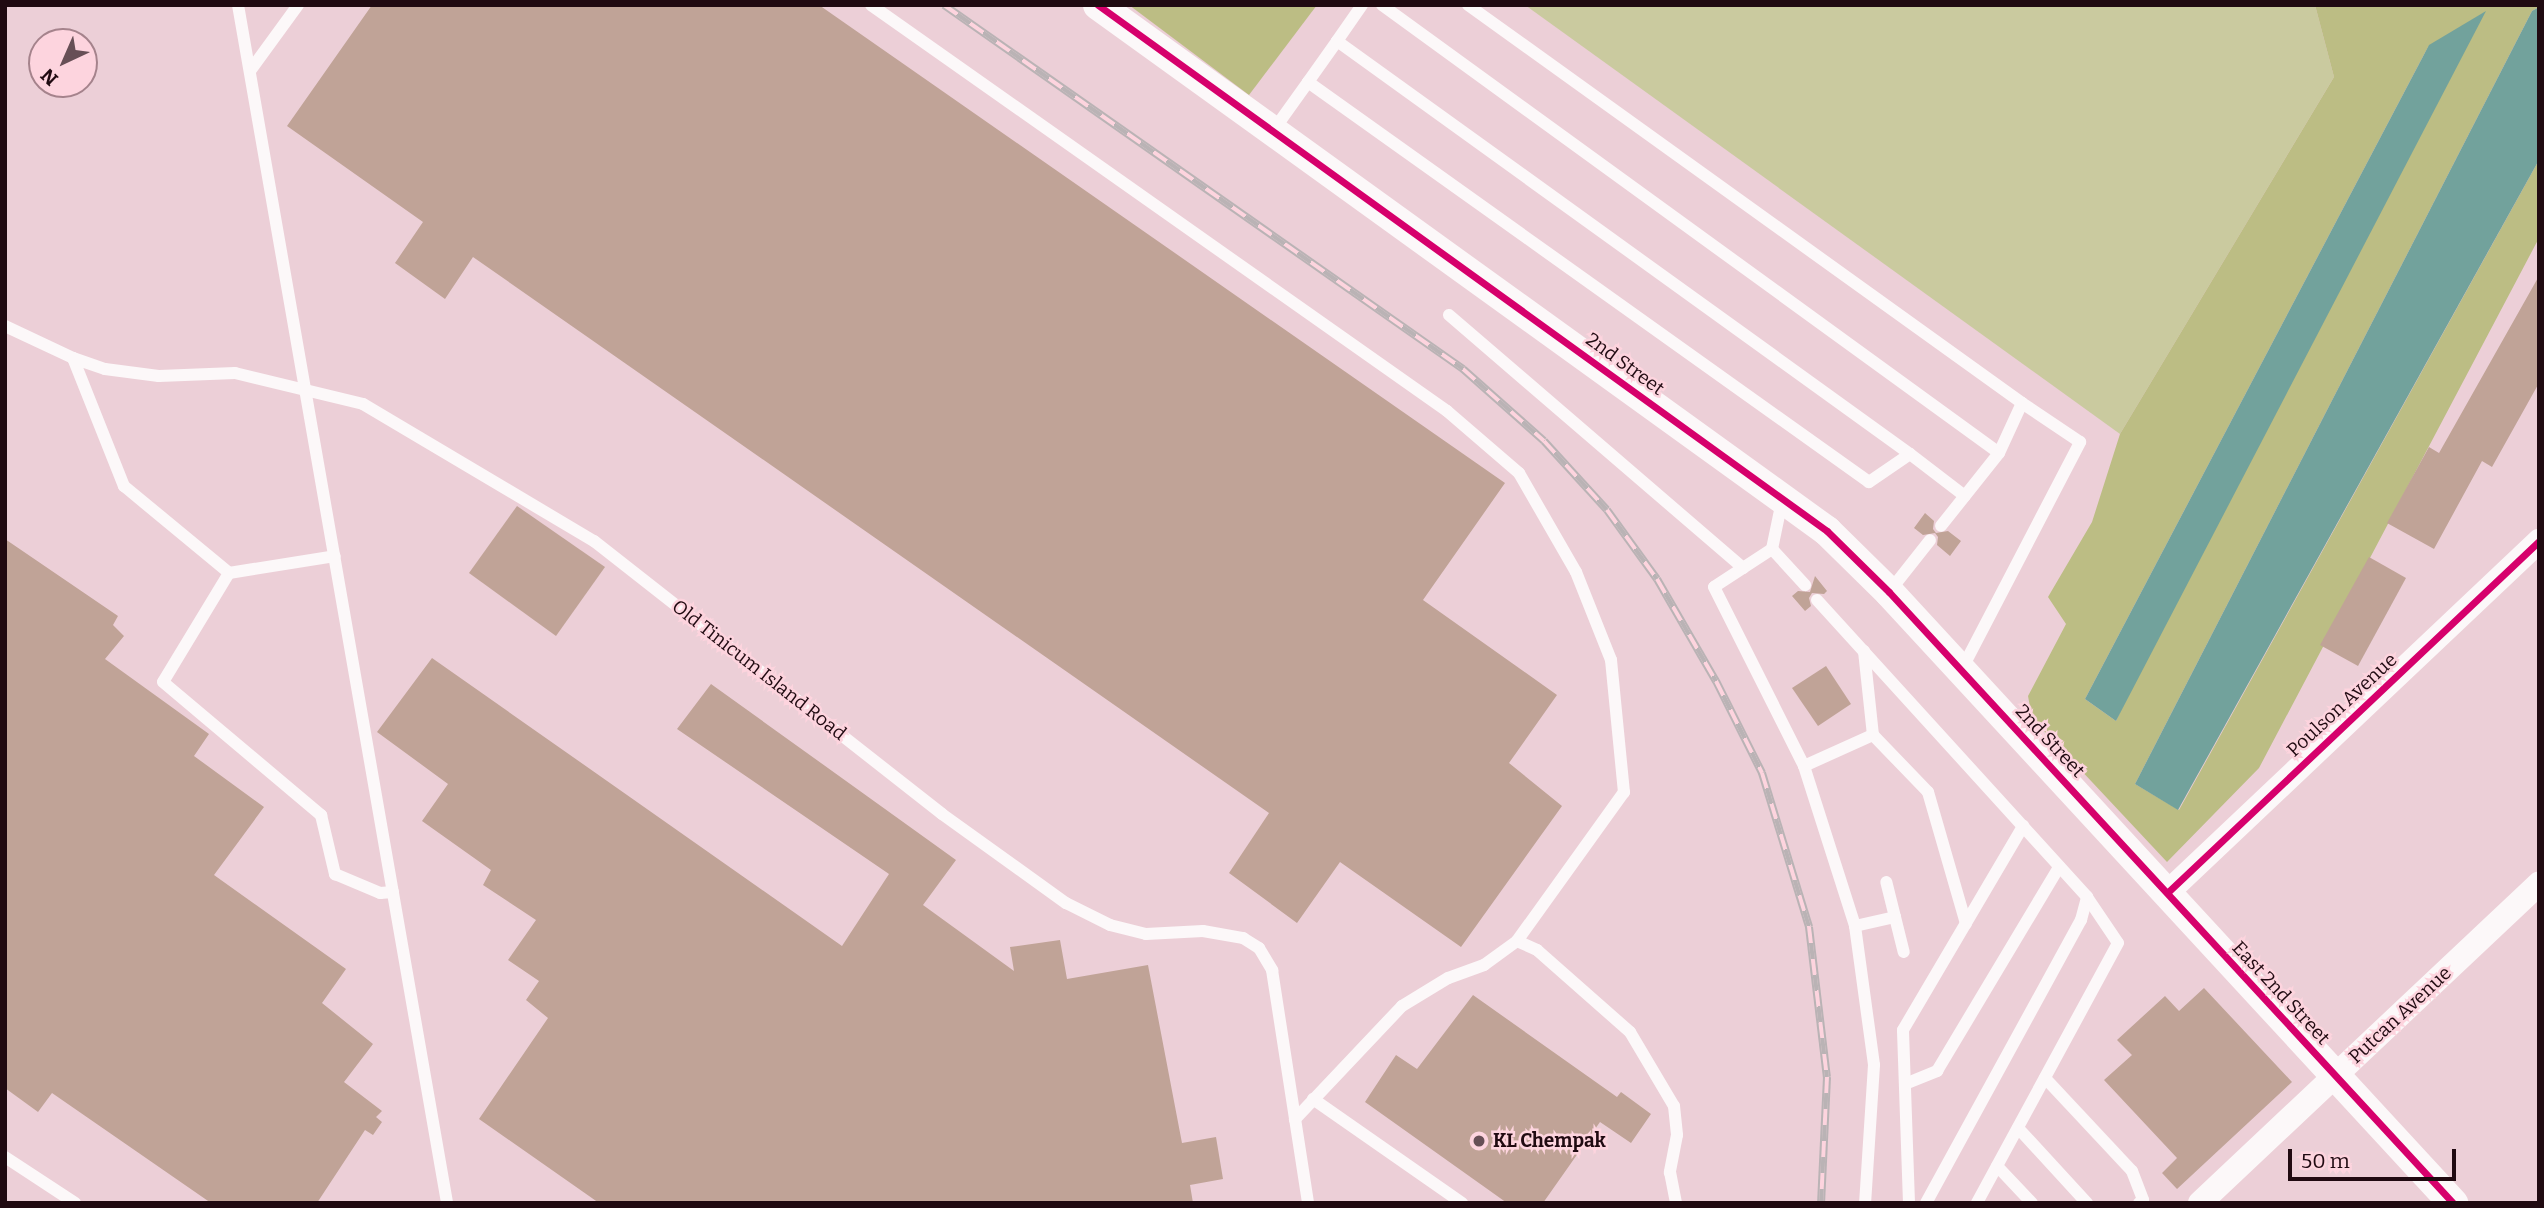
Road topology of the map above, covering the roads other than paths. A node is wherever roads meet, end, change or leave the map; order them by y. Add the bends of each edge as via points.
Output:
1 (238, 5) edge
2 (298, 5) edge
3 (871, 5) edge
4 (1098, 5) edge
5 (1362, 5) edge
6 (1382, 5) edge
7 (1468, 5) edge
8 (1337, 41) junction
9 (250, 71) junction
10 (1308, 82) junction
11 (1273, 131) junction
12 (1450, 315) dead end
13 (5, 326) edge
14 (73, 359) junction
15 (306, 388) junction
16 (2022, 403) junction
17 (1999, 453) junction
18 (1910, 454) junction
19 (1965, 496) junction
20 (1783, 497) junction
21 (1941, 526) dead end
22 (1930, 540) dead end
23 (2539, 541) edge
24 (1772, 549) junction
25 (335, 556) junction
26 (1743, 568) junction
27 (229, 573) junction
28 (1805, 585) dead end
29 (1889, 592) junction
30 (1817, 600) dead end
31 (1864, 651) junction
32 (1961, 669) junction
33 (1873, 735) junction
34 (1804, 765) junction
35 (2087, 804) joint
36 (2023, 827) junction
37 (2059, 867) junction
38 (1886, 882) dead end
39 (2539, 883) edge
40 (393, 892) junction
41 (2168, 892) junction
42 (2087, 897) junction
43 (1895, 918) junction
44 (1966, 924) junction
45 (1855, 926) junction
46 (1517, 941) junction
47 (1904, 952) dead end
48 (2336, 1076) junction
49 (2045, 1078) junction
50 (1905, 1084) junction
51 (1313, 1099) junction
52 (1295, 1119) junction
53 (2018, 1128) junction
54 (5, 1157) edge
55 (1997, 1166) junction
56 (1453, 1200) edge
57 (75, 1203) edge
58 (447, 1203) edge
59 (1308, 1203) edge
60 (1676, 1203) edge
61 (1865, 1203) edge
62 (1909, 1203) edge
63 (1926, 1203) edge
64 (1977, 1203) edge
65 (2032, 1203) edge
66 (2087, 1203) edge
67 (2140, 1203) edge
68 (2200, 1203) edge
69 (2453, 1203) edge

1 - 9 lane
2 - 9 lane
3 - 46 lane via 1447,411 1519,473 1576,572 1611,660 1624,792
4 - 11 street, 2nd Street
5 - 8 lane
6 - 17 lane
7 - 16 lane
8 - 10 lane
8 - 18 lane
9 - 15 lane
10 - 11 lane
10 - 18 lane via 1869,482
11 - 20 street, 2nd Street
12 - 26 lane
13 - 14 lane, Old Tinicum Island Road
14 - 15 lane, Old Tinicum Island Road via 105,369 159,376 235,373
14 - 27 lane via 124,486
15 - 25 lane
15 - 52 lane, Old Tinicum Island Road via 363,404 594,541 942,814 1066,903 1110,925 1146,934 1203,930 1243,938 1259,948 1272,970
16 - 17 lane
16 - 32 lane via 2080,442
17 - 19 lane
18 - 19 lane
19 - 21 lane
20 - 24 lane
20 - 29 street, 2nd Street via 1827,531
22 - 29 lane
23 - 41 street, Poulson Avenue
24 - 26 lane
24 - 28 lane
25 - 27 lane
25 - 40 lane
26 - 34 lane via 1714,587
27 - 40 lane via 163,682 321,815 335,874 380,893
29 - 32 street, 2nd Street
30 - 31 lane
31 - 33 lane
31 - 36 lane
32 - 35 street, 2nd Street
33 - 34 lane
33 - 44 lane via 1928,792
34 - 45 lane
35 - 41 street, East 2nd Street
36 - 37 lane
36 - 44 lane
37 - 42 lane
37 - 50 lane via 1937,1071
38 - 43 lane
39 - 48 street, Putcan Avenue
40 - 58 lane
41 - 48 street, East 2nd Street
42 - 49 lane via 2118,943
42 - 63 lane via 2081,920
43 - 45 lane
43 - 47 lane
44 - 50 lane via 1903,1030
45 - 61 lane via 1874,1065
46 - 51 lane via 1485,965 1448,978 1402,1006
46 - 60 lane via 1536,950 1630,1032 1674,1106 1677,1135 1670,1171
48 - 68 street, Putcan Avenue
48 - 69 street, East 2nd Street
49 - 53 lane
49 - 67 lane via 2132,1171 2143,1200
50 - 62 lane
51 - 52 lane
51 - 56 lane
52 - 59 lane, Old Tinicum Island Road
53 - 55 lane
53 - 66 lane
54 - 57 lane
55 - 64 lane
55 - 65 lane

